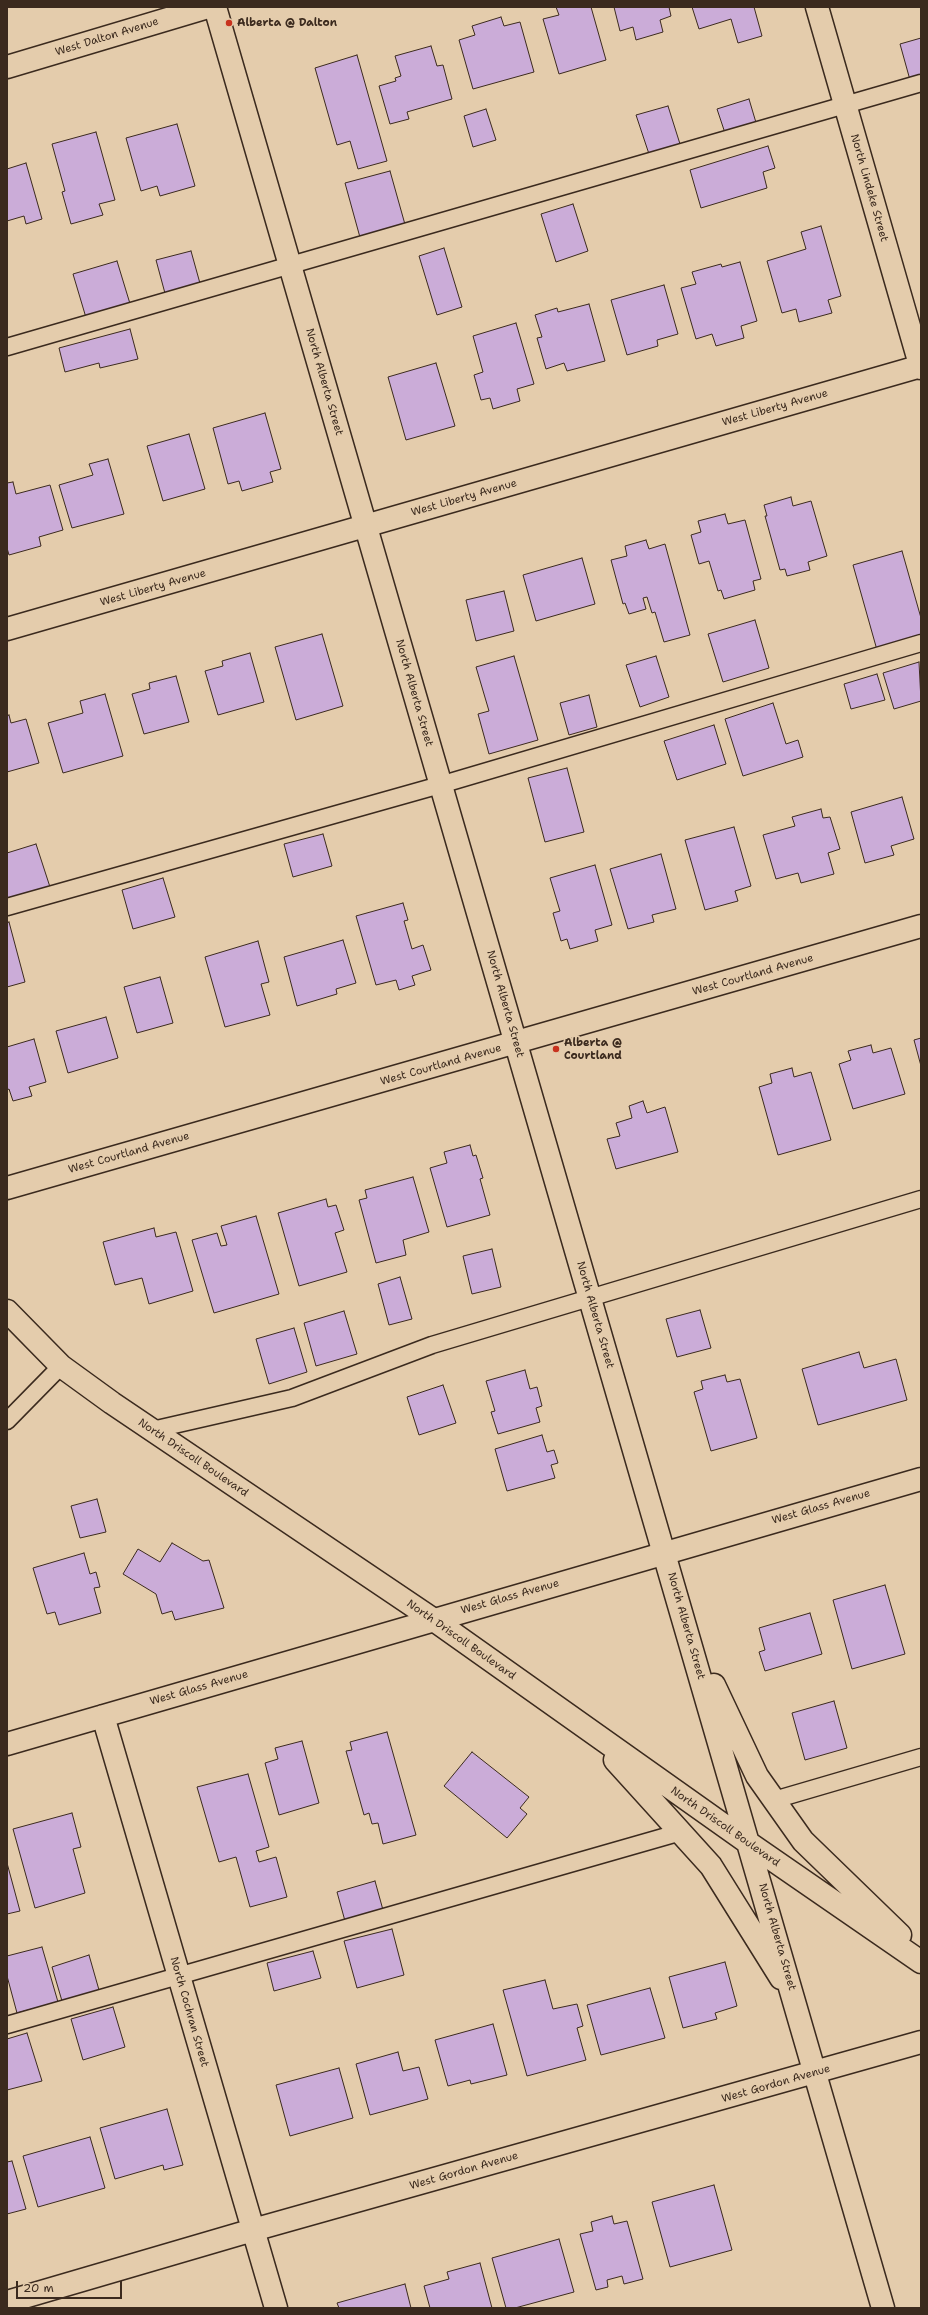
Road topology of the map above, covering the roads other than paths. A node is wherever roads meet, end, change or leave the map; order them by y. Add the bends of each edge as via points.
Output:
1 (208, 7) edge
2 (215, 7) edge
3 (816, 7) edge
4 (7, 67) edge
5 (921, 83) edge
6 (845, 104) junction
7 (290, 264) junction
8 (7, 347) edge
9 (921, 367) edge
10 (366, 526) junction
11 (7, 629) edge
12 (921, 643) edge
13 (440, 785) junction
14 (7, 907) edge
15 (921, 926) edge
16 (516, 1043) junction
17 (7, 1188) edge
18 (921, 1199) edge
19 (589, 1298) junction
20 (7, 1311) edge
21 (62, 1366) junction
22 (7, 1421) edge
23 (152, 1430) junction
24 (921, 1478) edge
25 (665, 1552) junction
26 (434, 1620) junction
27 (684, 1622) junction
28 (103, 1716) junction
29 (584, 1727) junction
30 (7, 1744) edge
31 (921, 1757) edge
32 (774, 1800) junction
33 (681, 1832) junction
34 (750, 1844) junction
35 (921, 1955) edge
36 (921, 1962) edge
37 (178, 1976) junction
38 (795, 2001) junction
39 (7, 2025) edge
40 (921, 2042) edge
41 (817, 2073) junction
42 (253, 2230) junction
43 (7, 2302) edge
44 (276, 2308) edge
45 (883, 2308) edge

1 - 4 street, West Dalton Avenue
2 - 7 street, North Alberta Street
3 - 6 street, North Lindeke Street
5 - 6 lane
6 - 7 lane
6 - 9 street, North Lindeke Street
7 - 8 lane
7 - 10 street, North Alberta Street
9 - 10 street, West Liberty Avenue
10 - 11 street, West Liberty Avenue
10 - 13 street, North Alberta Street
12 - 13 lane
13 - 14 lane
13 - 16 street, North Alberta Street
15 - 16 street, West Courtland Avenue
16 - 17 street, West Courtland Avenue
16 - 19 street, North Alberta Street
18 - 19 lane
19 - 23 lane via 432,1345 292,1398
19 - 25 street, North Alberta Street
20 - 21 street, North Driscoll Boulevard
21 - 22 lane
21 - 23 street, North Driscoll Boulevard
23 - 26 street, North Driscoll Boulevard
24 - 25 street, West Glass Avenue
25 - 26 street, West Glass Avenue
25 - 27 street, North Alberta Street
26 - 28 street, West Glass Avenue
26 - 29 street, North Driscoll Boulevard
27 - 32 street via 757,1776
27 - 34 street, North Alberta Street
28 - 30 street, West Glass Avenue
28 - 37 street, North Cochran Street
29 - 33 street, North Alberta Street
29 - 34 street, North Driscoll Boulevard
31 - 32 lane
32 - 35 street via 803,1841
33 - 37 lane
33 - 38 street, North Alberta Street via 711,1866
34 - 36 street, North Driscoll Boulevard
34 - 38 street, North Alberta Street
37 - 39 lane
37 - 42 street, North Cochran Street
38 - 41 street, North Alberta Street
40 - 41 street, West Gordon Avenue
41 - 42 street, West Gordon Avenue
41 - 45 street, North Alberta Street
42 - 43 street, West Gordon Avenue
42 - 44 street, North Cochran Street

